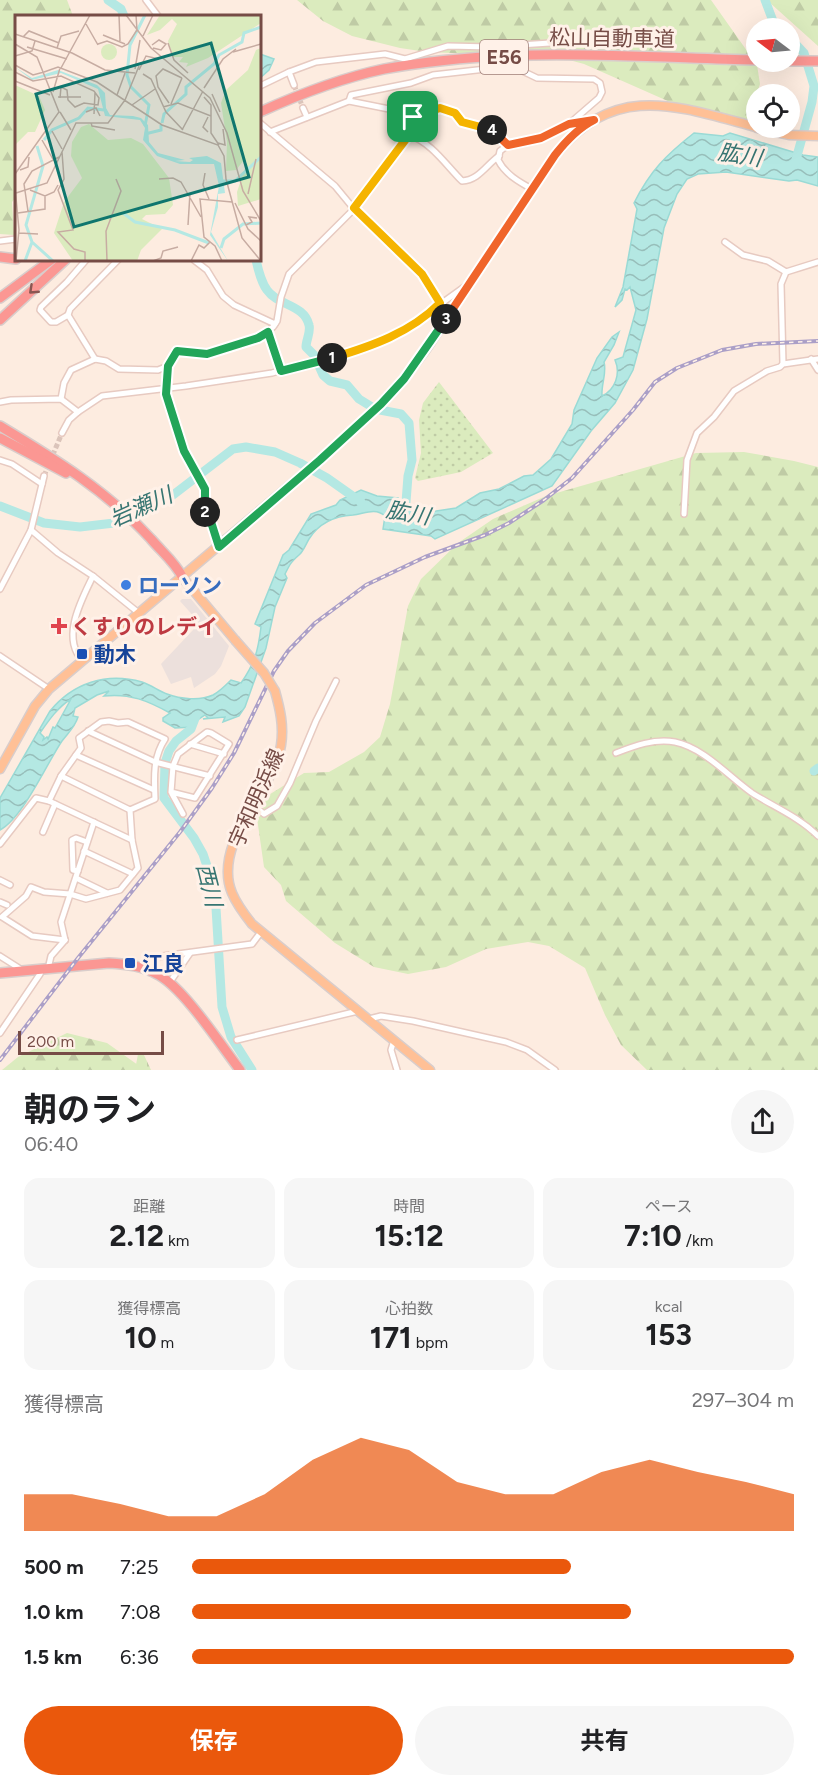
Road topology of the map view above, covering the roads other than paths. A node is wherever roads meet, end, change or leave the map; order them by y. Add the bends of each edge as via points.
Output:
1 (146, 0) edge
2 (157, 15) edge
3 (596, 40) dead end
4 (746, 60) edge
5 (800, 61) edge
6 (818, 61) edge
7 (289, 72) junction
8 (294, 85) tunnel mouth
9 (261, 86) edge
10 (349, 100) junction
11 (303, 108) tunnel mouth
12 (261, 112) edge
13 (307, 117) junction
14 (413, 117) junction
15 (594, 120) junction
16 (261, 124) edge
17 (569, 124) junction
18 (746, 124) edge
19 (270, 132) junction
20 (409, 135) junction
21 (800, 135) edge
22 (818, 136) edge
23 (508, 145) junction
24 (499, 156) junction
25 (532, 189) junction
26 (354, 208) junction
27 (15, 239) edge
28 (0, 241) edge
29 (724, 242) dead end
30 (0, 257) edge
31 (15, 259) edge
32 (50, 261) edge
33 (64, 261) edge
34 (85, 261) edge
35 (117, 261) edge
36 (195, 261) edge
37 (818, 262) edge
38 (786, 272) junction
39 (470, 283) junction
40 (0, 298) edge
41 (440, 303) junction
42 (68, 315) junction
43 (0, 320) edge
44 (275, 324) junction
45 (268, 332) junction
46 (818, 358) edge
47 (95, 359) junction
48 (811, 359) junction
49 (783, 364) junction
50 (168, 366) junction
51 (818, 370) edge
52 (281, 371) junction
53 (166, 388) junction
54 (61, 399) junction
55 (0, 402) edge
56 (78, 412) junction
57 (0, 423) edge
58 (0, 432) edge
59 (62, 433) tunnel mouth
60 (0, 438) edge
61 (0, 460) edge
62 (61, 471) junction
63 (44, 476) tunnel mouth
64 (42, 484) junction
65 (104, 496) junction
66 (684, 514) dead end
67 (31, 528) junction
68 (219, 547) junction
69 (93, 576) junction
70 (183, 578) junction
71 (0, 589) edge
72 (140, 614) junction
73 (0, 656) edge
74 (82, 661) junction
75 (336, 681) dead end
76 (49, 688) junction
77 (88, 731) junction
78 (190, 744) junction
79 (616, 753) dead end
80 (224, 754) junction
81 (76, 755) junction
82 (164, 764) junction
83 (0, 769) edge
84 (61, 776) junction
85 (210, 776) junction
86 (154, 790) junction
87 (171, 792) junction
88 (48, 801) junction
89 (55, 804) junction
90 (253, 804) junction
91 (130, 810) junction
92 (183, 814) dead end
93 (94, 822) junction
94 (43, 832) dead end
95 (818, 836) edge
96 (132, 840) junction
97 (87, 842) junction
98 (0, 844) edge
99 (84, 851) junction
100 (78, 871) junction
101 (133, 874) junction
102 (76, 878) junction
103 (0, 880) edge
104 (10, 885) dead end
105 (108, 893) junction
106 (70, 894) junction
107 (0, 902) edge
108 (7, 905) dead end
109 (261, 932) junction
110 (65, 940) junction
111 (190, 953) junction
112 (0, 956) edge
113 (143, 968) junction
114 (45, 969) junction
115 (24, 971) junction
116 (0, 973) edge
117 (170, 982) junction
118 (358, 1011) junction
119 (369, 1019) junction
120 (0, 1033) edge
121 (237, 1040) dead end
122 (394, 1040) junction
123 (240, 1070) edge
124 (397, 1070) edge
125 (430, 1070) edge
126 (555, 1070) edge

1 - 2 street
3 - 7 street via 448,46 405,59 385,54 316,63
4 - 12 highway, 松山自動車道 / E56 via 534,55 441,61 354,77 306,91
5 - 6 highway
7 - 8 street
7 - 9 street
10 - 13 street
10 - 14 street
10 - 17 street via 351,95 433,75 512,66 537,78 594,79 600,83 599,98
11 - 13 street
13 - 19 street
14 - 20 street
14 - 23 street via 440,108 455,113 462,122 492,129
15 - 17 street
15 - 18 main road via 631,106 656,104
15 - 25 main road via 567,140
16 - 19 street
17 - 23 street via 541,138
19 - 26 street via 335,186
20 - 24 street via 431,148 462,180 479,175
20 - 26 street
21 - 22 main road
23 - 24 street
24 - 25 street via 503,168
25 - 39 main road
26 - 41 street via 422,274
26 - 44 street via 289,274
27 - 28 street
29 - 38 street via 743,255 768,261
30 - 31 highway
32 - 40 highway
33 -> 43 highway
34 - 42 street via 40,310 51,322
35 - 42 street
36 - 44 street via 234,305
37 - 38 street
38 - 49 street via 781,284
39 - 41 street
39 - 68 main road via 404,379 381,404
41 - 52 street via 396,336
42 - 47 street
44 - 45 street
45 - 50 street via 207,354 177,351
45 - 52 street
46 - 48 street
47 - 50 street via 119,369 158,370
47 - 54 street via 71,370 63,383
48 - 49 street
48 - 51 street
49 - 66 street via 734,391 697,433 687,460
50 - 53 street
52 - 53 street
53 - 56 street via 102,396
53 - 68 street via 170,411 203,488 206,514
54 - 55 street
54 - 56 street
56 - 59 street
57 - 65 highway
58 - 62 highway
60 - 62 highway
61 - 64 street
62 - 65 highway
63 - 64 street
64 - 67 street
65 - 70 highway
67 - 69 street via 58,553
67 - 71 street
68 - 70 main road
69 - 72 street
69 - 74 street via 75,615 74,645
70 - 72 main road
70 - 90 main road, 宇和明浜線, bridge via 264,673 280,710 281,745 272,771
72 - 74 main road
73 - 76 street
74 - 76 main road
75 - 90 street via 277,806 264,814
76 - 83 main road
77 - 81 street via 79,738 81,748
77 - 82 street
77 - 82 street via 101,722 129,722 165,738 159,749
78 - 80 street
78 - 80 street via 211,733 229,744
78 - 82 street
79 - 95 street via 650,742 675,742 689,747
80 - 85 street
81 - 84 street
81 - 86 street
82 - 85 street
82 - 86 street
82 - 87 street
84 - 88 street
84 - 91 street
85 - 87 street via 195,798
86 - 91 street via 155,799
87 - 92 street
88 - 89 street
88 - 98 street via 36,798
89 - 93 street
89 - 94 street
90 - 109 main road, 宇和明浜線 via 236,837 229,872 231,891 240,909
91 - 96 street
93 - 96 street
93 - 97 street
96 - 101 street via 138,868
97 - 99 street
97 - 100 street via 72,840 73,870
99 - 100 street
99 - 101 street
100 - 102 street
101 - 105 street via 120,890
102 - 105 street
102 - 106 street
103 - 104 street
105 - 106 street via 86,899
106 - 110 street via 61,922
106 - 110 street via 32,887 2,916 32,936
107 - 108 street
109 - 111 street via 252,944
109 - 118 main road, 宇和明浜線
110 - 114 street
111 - 113 street via 163,956
111 - 117 street
112 - 115 street
113 - 114 highway via 109,963
113 - 117 highway
114 - 115 highway
114 - 120 street
115 - 116 highway
117 - 123 highway
118 - 119 main road, 宇和明浜線
118 - 121 street
119 - 122 main road, 宇和明浜線
119 - 126 street via 381,1016 413,1021 507,1042 527,1050
122 - 124 street via 391,1050
122 - 125 main road, 宇和明浜線

